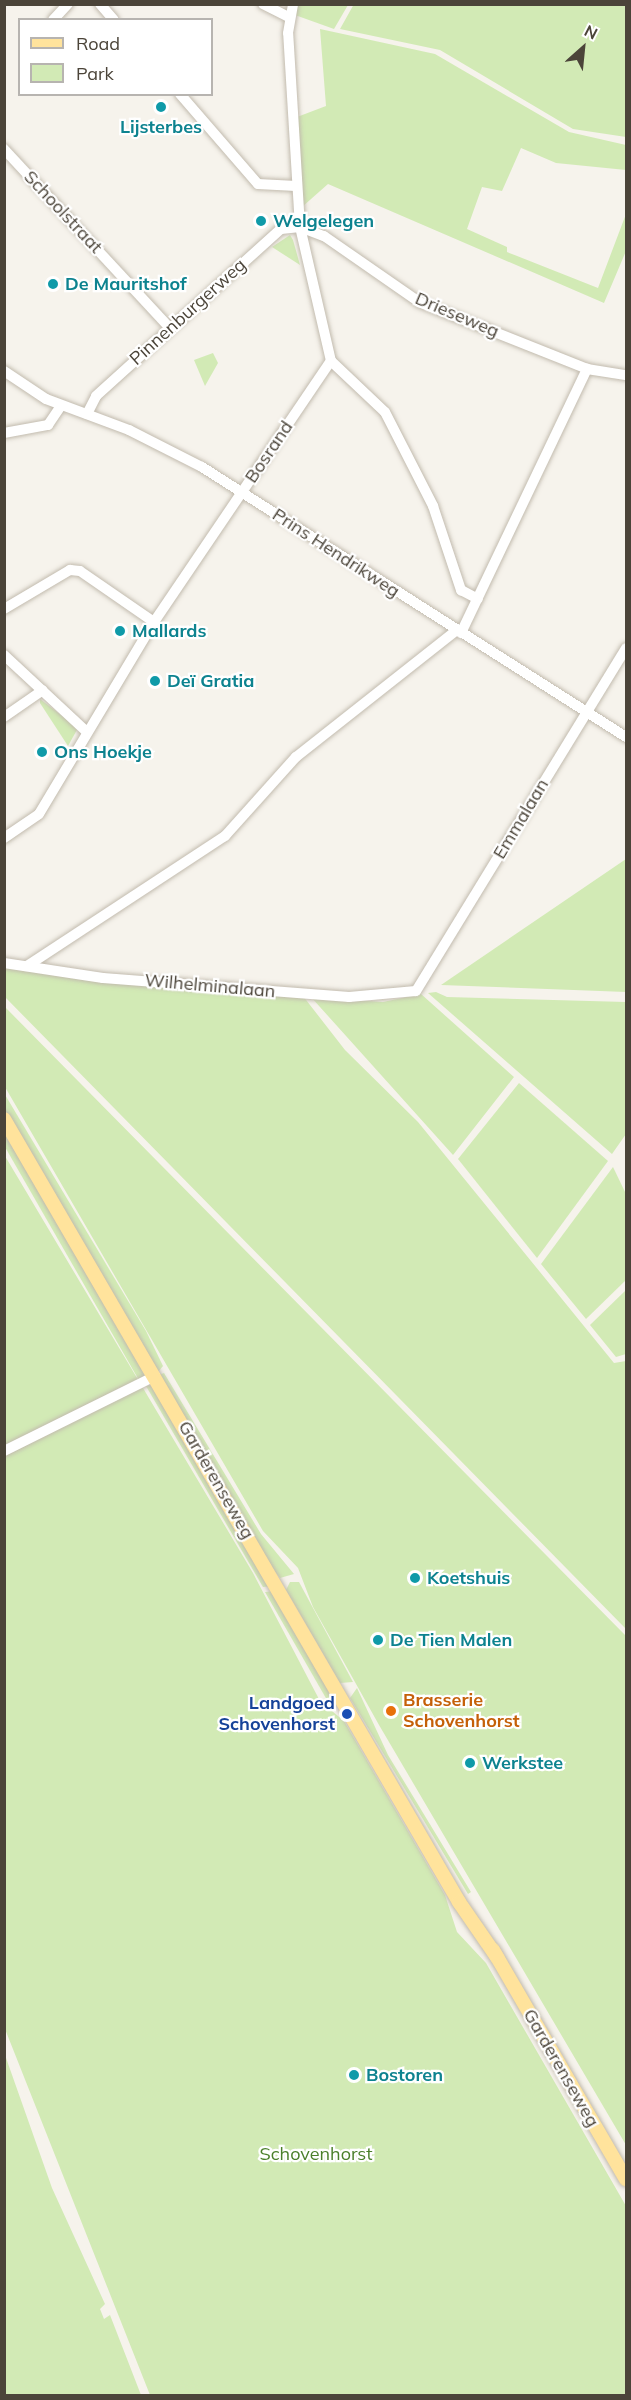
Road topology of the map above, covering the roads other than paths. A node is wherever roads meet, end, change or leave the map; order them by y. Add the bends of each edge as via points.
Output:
1 (68, 4) edge
2 (100, 4) edge
3 (263, 4) edge
4 (292, 4) edge
5 (289, 17) junction
6 (55, 18) edge
7 (112, 18) edge
8 (182, 96) edge
9 (4, 149) edge
10 (296, 186) junction
11 (300, 227) junction
12 (170, 328) junction
13 (331, 361) junction
14 (587, 369) junction
15 (4, 371) edge
16 (627, 375) edge
17 (61, 406) junction
18 (87, 414) junction
19 (4, 433) edge
20 (242, 493) junction
21 (478, 598) junction
22 (4, 609) edge
23 (154, 622) junction
24 (459, 632) junction
25 (627, 648) edge
26 (4, 655) edge
27 (42, 690) junction
28 (586, 712) junction
29 (4, 717) edge
30 (87, 732) junction
31 (627, 737) edge
32 (4, 838) edge
33 (4, 963) edge
34 (27, 966) junction
35 (416, 992) joint
36 (4, 1119) edge
37 (155, 1376) junction
38 (4, 1451) edge
39 (627, 2179) edge

1 - 6 street
2 - 7 street
3 - 5 street
4 - 5 street
5 - 10 street
8 - 10 street via 258,184
9 - 12 street, Schoolstraat
10 - 11 street
11 - 12 street, Pinnenburgerweg via 281,228
11 - 13 street
11 - 14 street, Drieseweg via 324,236 419,302
12 - 18 street, Pinnenburgerweg via 96,396
13 - 20 street, Bosrand
13 - 21 street via 385,412 433,506 461,590
14 - 16 street, Drieseweg
14 - 21 street
15 - 17 street, Prins Hendrikweg
17 - 18 street, Prins Hendrikweg
17 - 19 street via 48,425
18 - 20 street, Prins Hendrikweg via 150,441
20 - 23 street, Bosrand
20 - 24 street, Prins Hendrikweg
21 - 24 street
22 - 23 street via 70,570 80,571
23 - 30 street, Bosrand
24 - 28 street, Prins Hendrikweg
24 - 34 street via 296,757 225,836
25 - 28 street, Emmalaan
26 - 27 street
27 - 29 street
27 - 30 street
28 - 31 street, Prins Hendrikweg
28 - 35 street, Emmalaan
30 - 32 street, Bosrand via 39,814
33 - 34 street, Wilhelminalaan
34 - 35 street, Wilhelminalaan via 103,978 349,997
36 - 37 main road, Garderenseweg
37 - 38 street
37 - 39 main road, Garderenseweg via 428,1841 459,1902 496,1957

